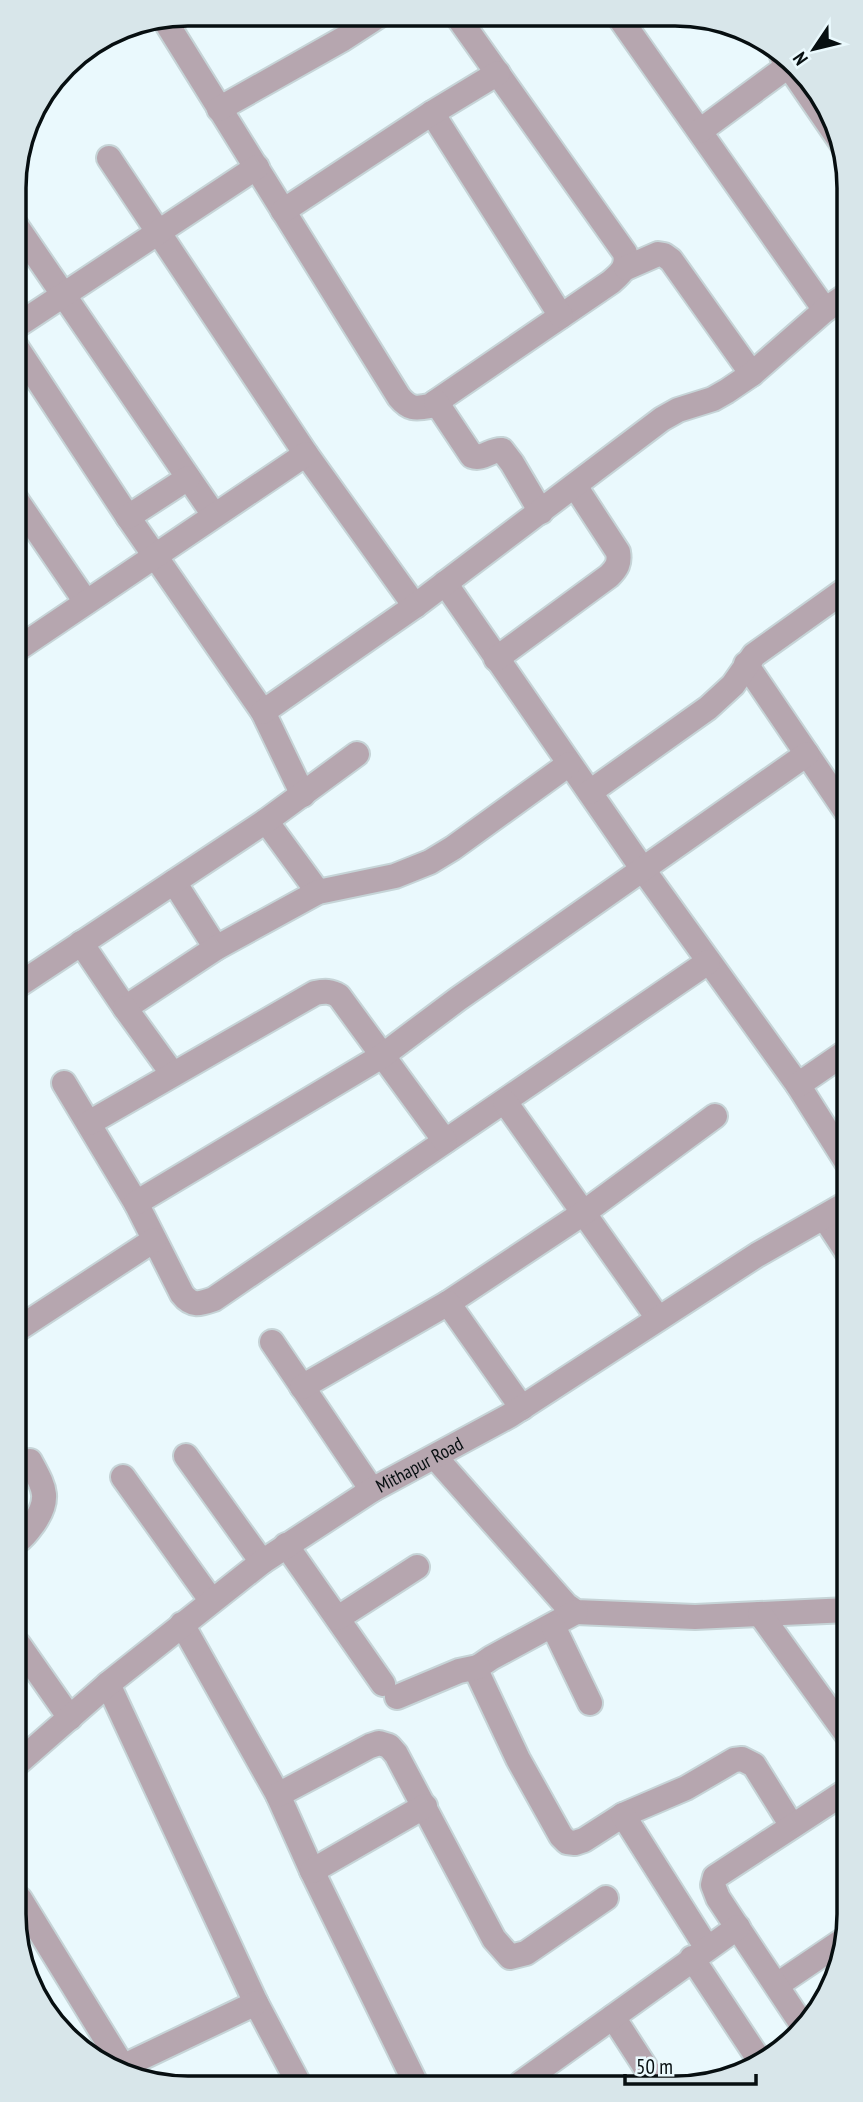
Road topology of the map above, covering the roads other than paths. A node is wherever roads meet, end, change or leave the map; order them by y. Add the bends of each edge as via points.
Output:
1 (464, 26) edge
2 (626, 26) edge
3 (362, 27) edge
4 (169, 28) edge
5 (779, 66) edge
6 (498, 74) junction
7 (219, 109) junction
8 (432, 113) junction
9 (700, 131) junction
10 (109, 158) dead end
11 (257, 167) junction
12 (283, 211) junction
13 (157, 232) junction
14 (27, 242) edge
15 (626, 268) junction
16 (62, 296) junction
17 (837, 302) edge
18 (837, 304) edge
19 (561, 316) junction
20 (27, 319) edge
21 (27, 363) edge
22 (752, 374) junction
23 (436, 402) junction
24 (306, 454) junction
25 (188, 478) junction
26 (575, 486) junction
27 (541, 512) junction
28 (214, 515) junction
29 (27, 517) edge
30 (128, 517) junction
31 (154, 555) junction
32 (445, 583) junction
33 (837, 596) edge
34 (86, 602) junction
35 (415, 606) junction
36 (27, 643) edge
37 (496, 659) junction
38 (746, 664) junction
39 (263, 712) junction
40 (357, 754) dead end
41 (807, 754) junction
42 (569, 764) junction
43 (590, 792) junction
44 (303, 795) junction
45 (837, 798) edge
46 (266, 821) junction
47 (644, 871) junction
48 (174, 882) junction
49 (318, 892) junction
50 (81, 943) junction
51 (216, 948) junction
52 (708, 962) junction
53 (27, 980) edge
54 (125, 1008) junction
55 (382, 1056) junction
56 (836, 1059) edge
57 (172, 1073) junction
58 (64, 1083) dead end
59 (798, 1085) junction
60 (505, 1102) junction
61 (715, 1116) dead end
62 (89, 1123) junction
63 (445, 1141) junction
64 (836, 1146) edge
65 (136, 1203) junction
66 (836, 1210) edge
67 (582, 1214) junction
68 (824, 1217) junction
69 (836, 1236) edge
70 (154, 1240) junction
71 (448, 1303) junction
72 (658, 1318) junction
73 (26, 1324) edge
74 (272, 1342) dead end
75 (302, 1387) junction
76 (522, 1408) junction
77 (186, 1456) dead end
78 (435, 1457) junction
79 (30, 1461) dead end
80 (123, 1477) dead end
81 (372, 1490) junction
82 (26, 1532) edge
83 (286, 1545) junction
84 (262, 1562) junction
85 (417, 1567) dead end
86 (211, 1600) junction
87 (836, 1611) edge
88 (576, 1612) junction
89 (761, 1614) junction
90 (338, 1618) junction
91 (182, 1624) junction
92 (553, 1626) junction
93 (26, 1655) edge
94 (478, 1667) junction
95 (108, 1684) junction
96 (590, 1703) dead end
97 (70, 1718) junction
98 (836, 1719) edge
99 (26, 1756) edge
100 (278, 1795) junction
101 (836, 1798) edge
102 (425, 1806) junction
103 (622, 1815) junction
104 (792, 1826) junction
105 (312, 1871) junction
106 (606, 1898) dead end
107 (26, 1909) edge
108 (738, 1927) junction
109 (833, 1947) edge
110 (699, 1953) junction
111 (777, 1985) junction
112 (256, 2003) junction
113 (613, 2017) junction
114 (799, 2018) edge
115 (755, 2054) edge
116 (116, 2059) edge
117 (130, 2064) edge
118 (295, 2076) edge
119 (408, 2076) edge
120 (531, 2076) edge
121 (649, 2076) edge

1 - 6 street
2 - 9 street
3 - 7 street
4 - 7 street
5 - 9 street
6 - 8 street
6 - 15 street via 625,253
7 - 11 street
8 - 12 street
8 - 19 street
9 - 17 street
10 - 13 street
11 - 12 street
11 - 13 street
12 - 23 street via 399,397 416,409
13 - 16 street
13 - 24 street
14 - 16 street
15 - 19 street
15 - 22 street via 658,254 671,260
16 - 20 street
16 - 25 street
18 - 22 street
19 - 23 street
21 - 30 street
22 - 26 street via 713,398 662,419
23 - 27 street via 471,456 502,450
24 - 28 street
24 - 35 street
25 - 28 street
25 - 30 street
26 - 27 street
26 - 37 street via 618,552 618,567
27 - 32 street
28 - 31 street
29 - 34 street
30 - 31 street
31 - 34 street
31 - 39 street
32 - 35 street
32 - 37 street
33 - 38 street via 768,643
34 - 36 street
35 - 39 street
37 - 42 street
38 - 41 street
38 - 43 street via 733,685 708,708
39 - 44 street
40 - 44 street
41 - 45 street
41 - 47 street
42 - 43 street
42 - 49 street via 429,862 395,876
43 - 47 street
44 - 46 street
46 - 48 street
46 - 49 street
47 - 52 street
47 - 55 street
48 - 50 street
48 - 51 street
49 - 51 street
50 - 53 street
50 - 54 street
51 - 54 street
52 - 59 street
52 - 60 street
54 - 57 street
55 - 57 street via 339,996 323,991
55 - 63 street
55 - 65 street
56 - 59 street
57 - 62 street
58 - 62 street
59 - 64 street
60 - 63 street
60 - 67 street
61 - 67 street
62 - 65 street
63 - 70 street via 214,1299 195,1305 188,1302
65 - 70 street
66 - 68 street, Mithapur Road
67 - 71 street
67 - 72 street
68 - 69 street
68 - 72 street, Mithapur Road
70 - 73 street
71 - 75 street
71 - 76 street
72 - 76 street, Mithapur Road
74 - 75 street
75 - 81 street
76 - 78 street, Mithapur Road
77 - 84 street
78 - 81 street, Mithapur Road
78 - 88 street
79 - 82 street via 45,1503
80 - 86 street
81 - 83 street, Mithapur Road
83 - 84 street, Mithapur Road
83 - 90 street
84 - 86 street, Mithapur Road
85 - 90 street
86 - 91 street, Mithapur Road
87 - 89 street
88 - 89 street via 695,1617
88 - 92 street
89 - 98 street
90 - 94 street via 390,1690
91 - 95 street, Mithapur Road
91 - 100 street
92 - 94 street
92 - 96 street
93 - 97 street
94 - 103 street via 518,1759 561,1836 567,1842 584,1840
95 - 97 street, Mithapur Road
95 - 112 street
97 - 99 street, Mithapur Road
100 - 102 street via 379,1743 396,1754
100 - 105 street
101 - 104 street
102 - 105 street
102 - 106 street via 494,1939 510,1957 526,1953
103 - 104 street via 742,1759 754,1765
103 - 110 street
104 - 108 street via 715,1877 718,1898
105 - 119 street
107 - 116 street
108 - 110 street
108 - 111 street
109 - 111 street
110 - 113 street
110 - 115 street
111 - 114 street
112 - 117 street
112 - 118 street
113 - 120 street
113 - 121 street

